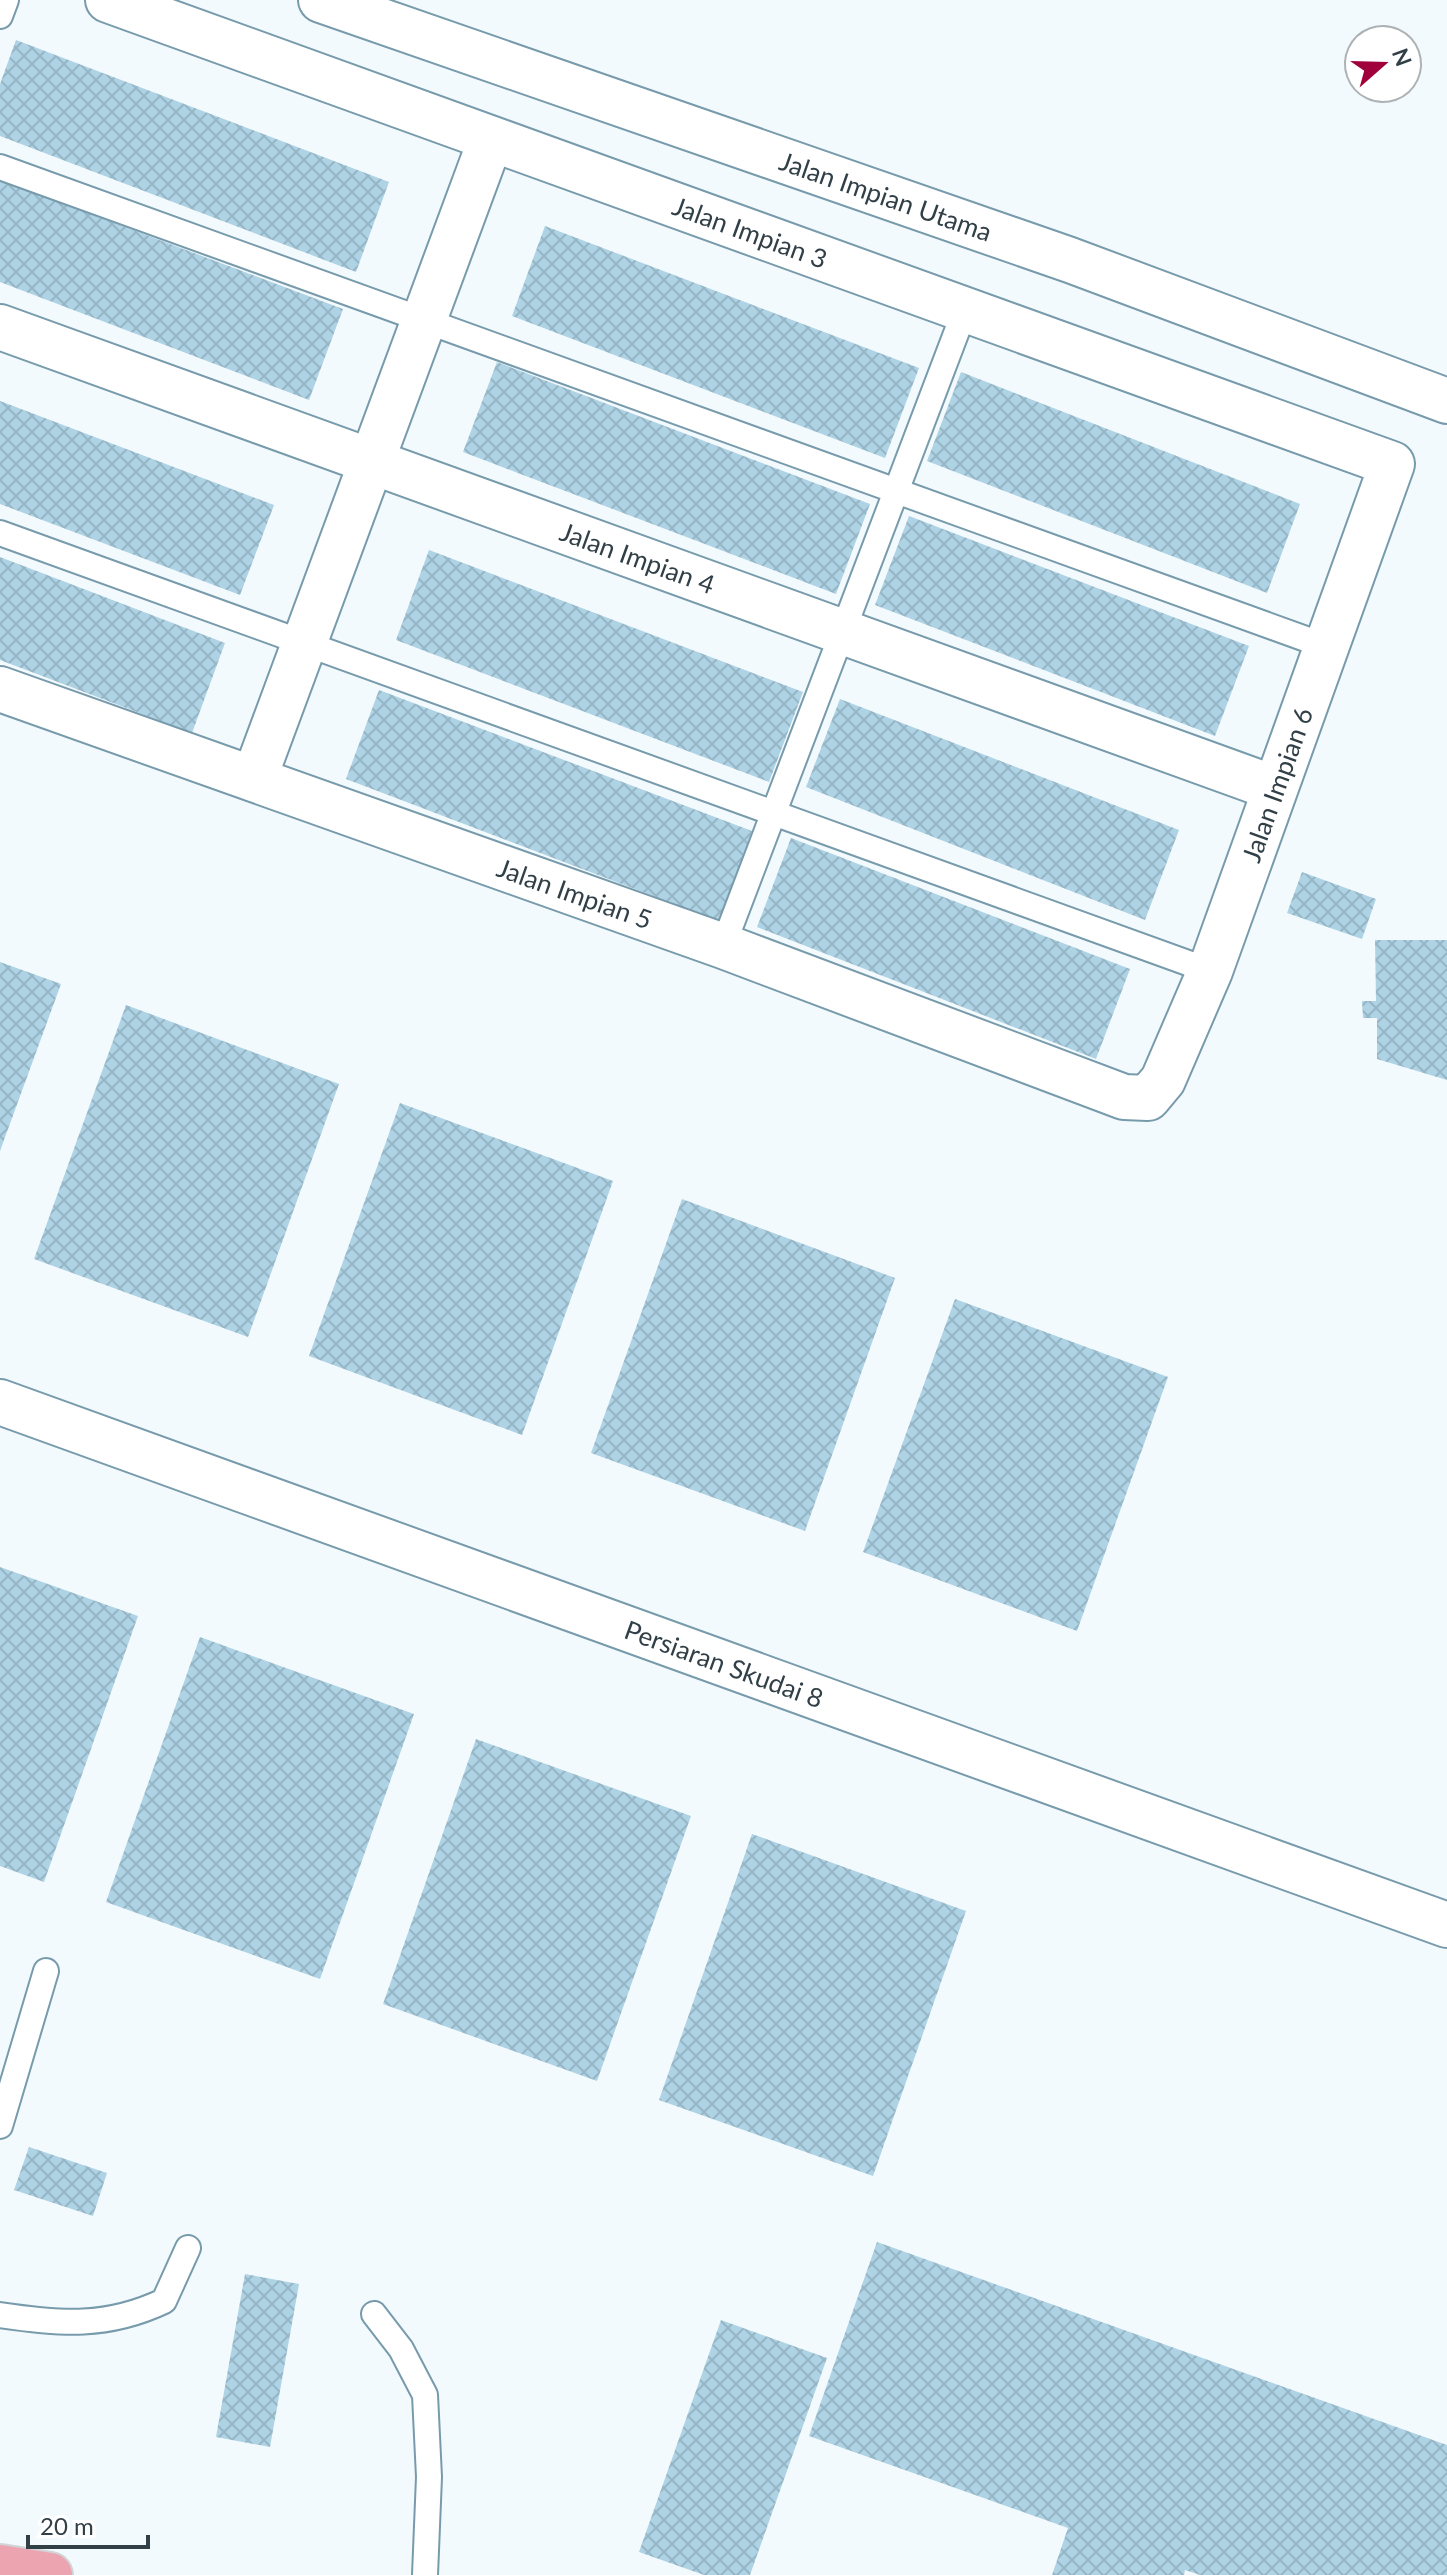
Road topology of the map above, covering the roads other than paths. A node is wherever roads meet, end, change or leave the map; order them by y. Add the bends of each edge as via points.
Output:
1 (6, 0) edge
2 (108, 0) edge
3 (321, 0) edge
4 (0, 16) edge
5 (491, 139) junction
6 (0, 167) edge
7 (965, 310) junction
8 (424, 320) junction
9 (0, 327) edge
10 (1447, 401) edge
11 (372, 461) junction
12 (1392, 464) joint
13 (896, 491) junction
14 (0, 533) edge
15 (842, 632) junction
16 (304, 644) junction
17 (1328, 647) junction
18 (0, 689) edge
19 (254, 779) junction
20 (1274, 788) junction
21 (773, 813) junction
22 (723, 946) junction
23 (1210, 971) junction
24 (1148, 1098) joint
25 (0, 1402) edge
26 (1447, 1925) edge
27 (46, 1971) dead end
28 (0, 2126) edge
29 (188, 2248) dead end
30 (374, 2314) dead end
31 (0, 2315) edge
32 (0, 2567) edge
33 (50, 2575) edge
34 (425, 2575) edge

1 - 4 lane
2 - 5 street, Jalan Impian 3
3 - 10 street, Jalan Impian Utama via 1070,260
5 - 7 street, Jalan Impian 3
5 - 8 street
6 - 8 lane
7 - 12 street, Jalan Impian 3
7 - 13 lane
8 - 11 street
8 - 13 lane
9 - 11 street, Jalan Impian 4
11 - 15 street, Jalan Impian 4
11 - 16 street
12 - 17 street, Jalan Impian 6
13 - 15 lane
13 - 17 lane
14 - 16 lane
15 - 20 street, Jalan Impian 4
15 - 21 lane
16 - 19 street
16 - 21 lane
17 - 20 street, Jalan Impian 6
18 - 19 street, Jalan Impian 5
19 - 22 street, Jalan Impian 5
20 - 23 street, Jalan Impian 6
21 - 22 lane
21 - 23 lane
22 - 24 street, Jalan Impian 5 via 1124,1097
23 - 24 street, Jalan Impian 6 via 1163,1080
25 - 26 street, Persiaran Skudai 8
27 - 28 lane
29 - 31 lane via 164,2301 139,2313 107,2321 51,2322
30 - 34 lane via 401,2349 425,2395
32 - 33 main road

